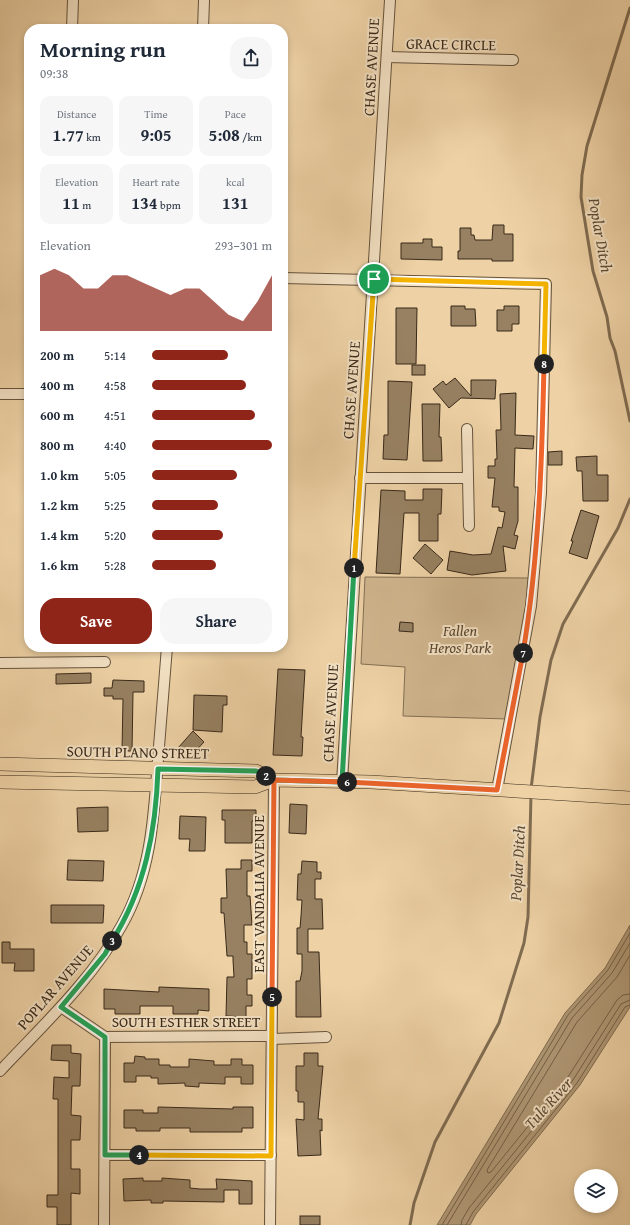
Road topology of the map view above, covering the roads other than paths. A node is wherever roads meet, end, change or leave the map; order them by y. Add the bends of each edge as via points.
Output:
1 (73, 0) edge
2 (204, 0) edge
3 (390, 0) edge
4 (72, 24) edge
5 (202, 24) edge
6 (387, 57) junction
7 (513, 60) dead end
8 (288, 278) edge
9 (374, 279) junction
10 (0, 394) edge
11 (24, 394) edge
12 (467, 429) dead end
13 (360, 478) junction
14 (467, 478) junction
15 (468, 526) dead end
16 (167, 652) edge
17 (105, 662) dead end
18 (0, 663) edge
19 (0, 764) edge
20 (157, 778) junction
21 (274, 780) junction
22 (3, 782) edge
23 (342, 782) junction
24 (497, 790) junction
25 (630, 798) edge
26 (61, 1007) junction
27 (105, 1037) junction
28 (272, 1037) junction
29 (326, 1037) dead end
30 (0, 1071) edge
31 (105, 1155) junction
32 (271, 1156) junction
33 (104, 1225) edge
34 (270, 1225) edge

1 - 4 street
2 - 5 street
3 - 6 street, CHASE AVENUE
6 - 7 street, GRACE CIRCLE
6 - 9 street, CHASE AVENUE
8 - 9 street
9 - 13 street, CHASE AVENUE
9 - 24 street via 546,284 541,493 531,606
10 - 11 street
12 - 14 street
13 - 14 street
13 - 23 street, CHASE AVENUE
14 - 15 street
16 - 20 street
17 - 18 street
19 - 20 main road, SOUTH PLANO STREET
20 - 21 main road, SOUTH PLANO STREET via 256,771
20 - 22 main road, SOUTH PLANO STREET
20 - 26 street, POPLAR AVENUE via 152,840 139,889 123,925 105,954
21 - 23 main road, SOUTH PLANO STREET
21 - 28 street, EAST VANDALIA AVENUE
23 - 24 main road, SOUTH PLANO STREET
24 - 25 main road, SOUTH PLANO STREET
26 - 27 street, SOUTH ESTHER STREET
26 - 30 street, POPLAR AVENUE
27 - 28 street, SOUTH ESTHER STREET
27 - 31 street
28 - 29 street, SOUTH ESTHER STREET
28 - 32 street, EAST VANDALIA AVENUE
31 - 32 street
31 - 33 street
32 - 34 street, EAST VANDALIA AVENUE

